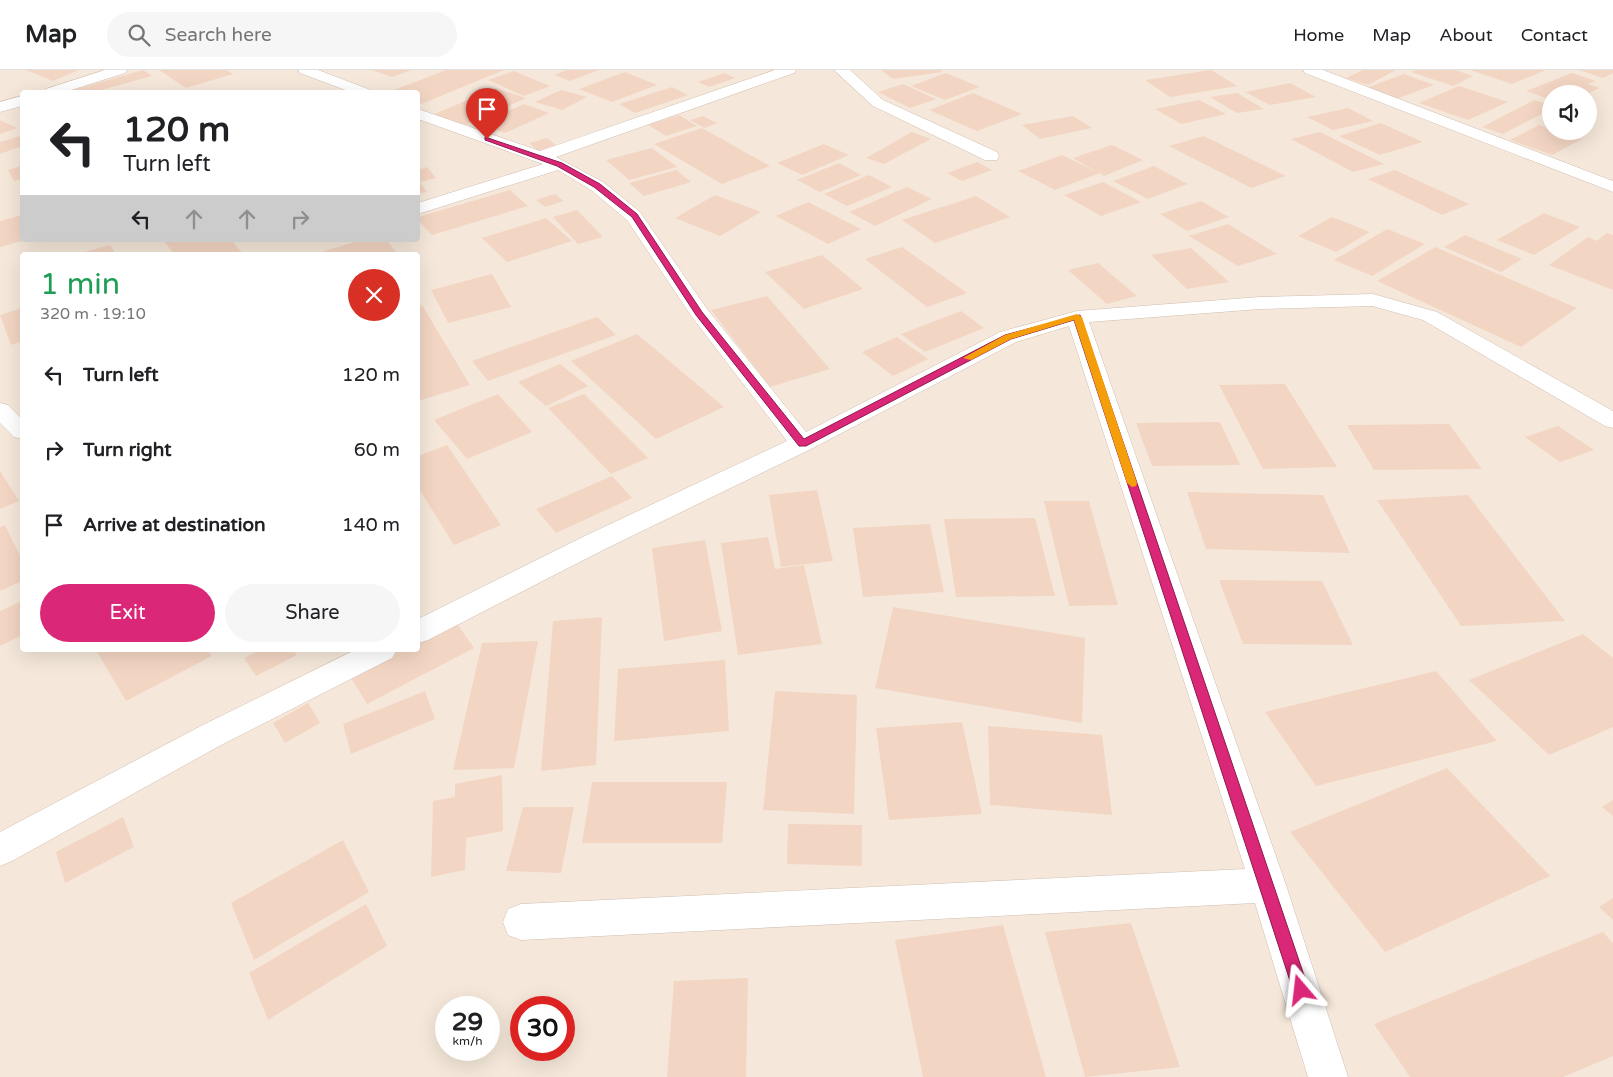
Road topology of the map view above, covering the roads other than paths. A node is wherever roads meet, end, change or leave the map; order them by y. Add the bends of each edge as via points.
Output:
1 (120, 70) edge
2 (305, 70) edge
3 (743, 70) edge
4 (789, 70) edge
5 (841, 70) edge
6 (1310, 70) edge
7 (760, 78) junction
8 (56, 90) edge
9 (358, 90) edge
10 (20, 102) edge
11 (0, 107) edge
12 (420, 115) edge
13 (991, 156) dead end
14 (538, 157) junction
15 (560, 164) junction
16 (1613, 187) edge
17 (420, 208) edge
18 (1077, 317) junction
19 (0, 410) edge
20 (1613, 421) edge
21 (20, 430) edge
22 (802, 444) junction
23 (420, 631) edge
24 (378, 652) edge
25 (0, 850) edge
26 (1268, 885) junction
27 (521, 922) dead end
28 (1328, 1077) edge

1 - 8 street
2 - 9 street
3 - 7 street
4 - 7 street
5 - 13 street via 878,103
6 - 16 street
7 - 14 street
10 - 11 street
12 - 14 street
14 - 15 street
15 - 17 street
15 - 22 street via 597,186 634,216 699,313
18 - 20 street via 1260,302 1373,300 1430,316
18 - 22 street via 1008,337
18 - 26 street
19 - 21 street
22 - 23 street
24 - 25 street via 210,736
26 - 27 street
26 - 28 street

